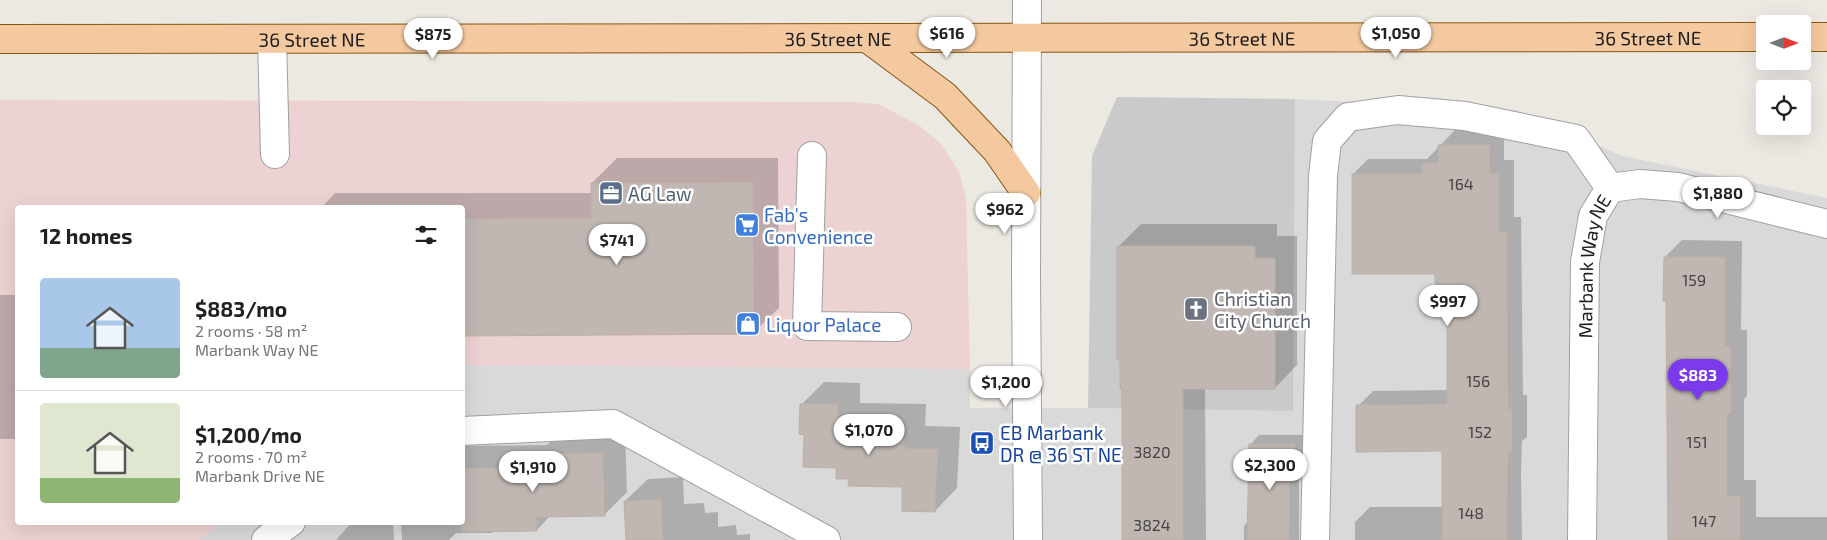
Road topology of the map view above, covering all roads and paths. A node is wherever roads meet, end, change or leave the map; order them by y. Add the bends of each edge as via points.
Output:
1 (1027, 0) edge
2 (1756, 37) edge
3 (1811, 37) edge
4 (1827, 37) edge
5 (867, 38) junction
6 (1027, 38) junction
7 (0, 39) edge
8 (272, 39) junction
9 (274, 154) dead end
10 (812, 156) dead end
11 (1610, 188) junction
12 (1026, 193) junction
13 (1827, 224) edge
14 (897, 327) dead end
15 (465, 431) edge
16 (287, 525) edge
17 (266, 540) edge
18 (826, 540) edge
19 (1028, 540) edge
20 (1315, 540) edge
21 (1582, 540) edge

1 - 6 street
2 - 6 main road, 36 Street NE
3 - 4 main road
5 - 6 main road, 36 Street NE
5 - 8 main road, 36 Street NE
5 - 12 main road via 945,96 997,151
6 - 12 street
7 - 8 main road, 36 Street NE
8 - 9 street
10 - 14 street via 807,326
11 - 13 street, Marbank Way NE via 1640,184 1678,187
11 - 20 street via 1576,139 1465,116 1398,110 1348,117 1327,141 1323,176
11 - 21 street, Marbank Way NE via 1593,216 1585,262
12 - 19 street
15 - 18 street via 613,424
16 - 17 street

